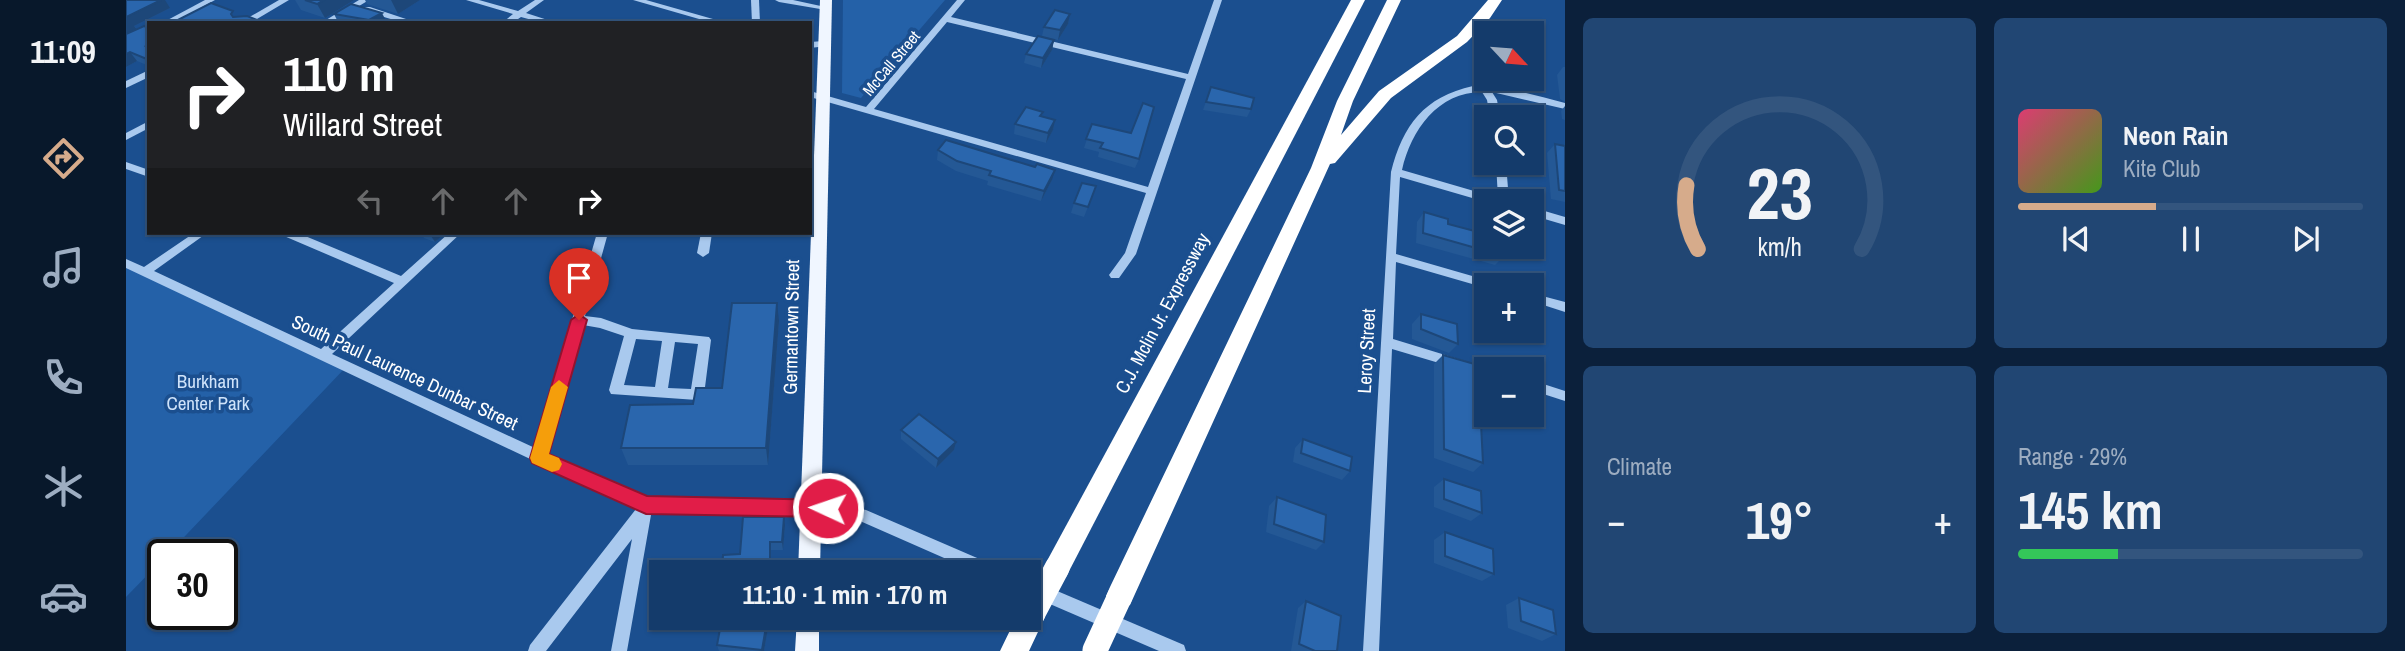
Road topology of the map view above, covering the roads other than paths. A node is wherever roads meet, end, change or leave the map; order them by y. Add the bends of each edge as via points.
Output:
1 (211, 0) edge
2 (285, 0) edge
3 (365, 0) edge
4 (471, 0) edge
5 (540, 0) edge
6 (637, 0) edge
7 (755, 0) edge
8 (779, 0) edge
9 (961, 0) edge
10 (1218, 0) edge
11 (1358, 0) edge
12 (1394, 0) edge
13 (1494, 1) edge
14 (826, 4) edge
15 (355, 5) junction
16 (520, 13) junction
17 (947, 19) junction
18 (170, 21) edge
19 (247, 21) edge
20 (328, 21) edge
21 (407, 21) edge
22 (509, 21) edge
23 (546, 21) edge
24 (716, 21) edge
25 (756, 21) edge
26 (817, 45) edge
27 (147, 74) edge
28 (1191, 77) junction
29 (126, 85) edge
30 (1474, 89) edge
31 (1494, 91) edge
32 (818, 96) edge
33 (1565, 106) edge
34 (868, 111) junction
35 (147, 125) edge
36 (126, 137) edge
37 (126, 165) edge
38 (1321, 168) junction
39 (1396, 172) junction
40 (147, 173) edge
41 (815, 181) edge
42 (1151, 191) junction
43 (1474, 195) edge
44 (1544, 215) edge
45 (1565, 221) edge
46 (198, 235) edge
47 (293, 235) edge
48 (454, 235) edge
49 (602, 235) edge
50 (706, 235) edge
51 (703, 253) dead end
52 (1391, 257) junction
53 (126, 263) edge
54 (145, 272) junction
55 (1115, 275) dead end
56 (401, 281) junction
57 (1474, 281) edge
58 (1544, 301) edge
59 (1565, 307) edge
60 (579, 320) junction
61 (631, 334) junction
62 (669, 338) junction
63 (1386, 342) junction
64 (323, 356) junction
65 (1474, 368) edge
66 (1544, 389) edge
67 (661, 393) junction
68 (1565, 396) edge
69 (539, 458) junction
70 (646, 505) junction
71 (811, 506) junction
72 (809, 560) edge
73 (965, 560) edge
74 (1041, 592) edge
75 (808, 630) edge
76 (1095, 650) edge
77 (536, 651) edge
78 (619, 651) edge
79 (807, 651) edge
80 (1014, 651) edge
81 (1178, 651) edge
82 (1371, 651) edge

1 - 18 street
2 - 19 street
3 - 15 street
4 - 16 street
5 - 16 street
6 - 24 street
7 - 25 street
8 - 14 street
9 - 17 street, McCall Street
10 - 28 street
11 - 80 highway, C.J. Mclin Jr. Expressway, bridge
12 - 38 highway via 1345,101
13 - 38 highway via 1471,33 1375,104
14 - 26 main road, Germantown Street
15 - 20 street
15 - 21 street
16 - 22 street
16 - 23 street
17 - 28 street
17 - 34 street, McCall Street
26 - 32 main road, Germantown Street
27 - 29 street
28 - 42 street
30 - 39 street, Leroy Street via 1448,94 1429,109 1405,140
31 - 33 street
32 - 34 street
32 - 41 main road, Germantown Street
34 - 42 street
35 - 36 street
37 - 40 street
38 - 76 highway, bridge
39 - 43 street
39 - 52 street, Leroy Street
41 - 71 main road, Germantown Street
42 - 55 street via 1130,254
44 - 45 street
46 - 54 street
47 - 56 street
48 - 56 street
49 - 60 street
50 - 51 street
52 - 57 street
52 - 63 street, Leroy Street
53 - 54 street, South Paul Laurence Dunbar Street
54 - 64 street, South Paul Laurence Dunbar Street
56 - 64 street
58 - 59 street
60 - 61 street
60 - 69 street
61 - 62 street
61 - 67 street via 616,390
62 - 67 street
62 - 67 street via 705,340 697,395
63 - 65 street
63 - 82 street, Leroy Street
64 - 69 street, South Paul Laurence Dunbar Street
66 - 68 street
69 - 70 street, South Paul Laurence Dunbar Street
70 - 71 street, South Paul Laurence Dunbar Street
70 - 77 street
70 - 78 street
71 - 72 main road, Germantown Street
71 - 73 street, South Paul Laurence Dunbar Street via 861,515
74 - 81 street
75 - 79 main road

